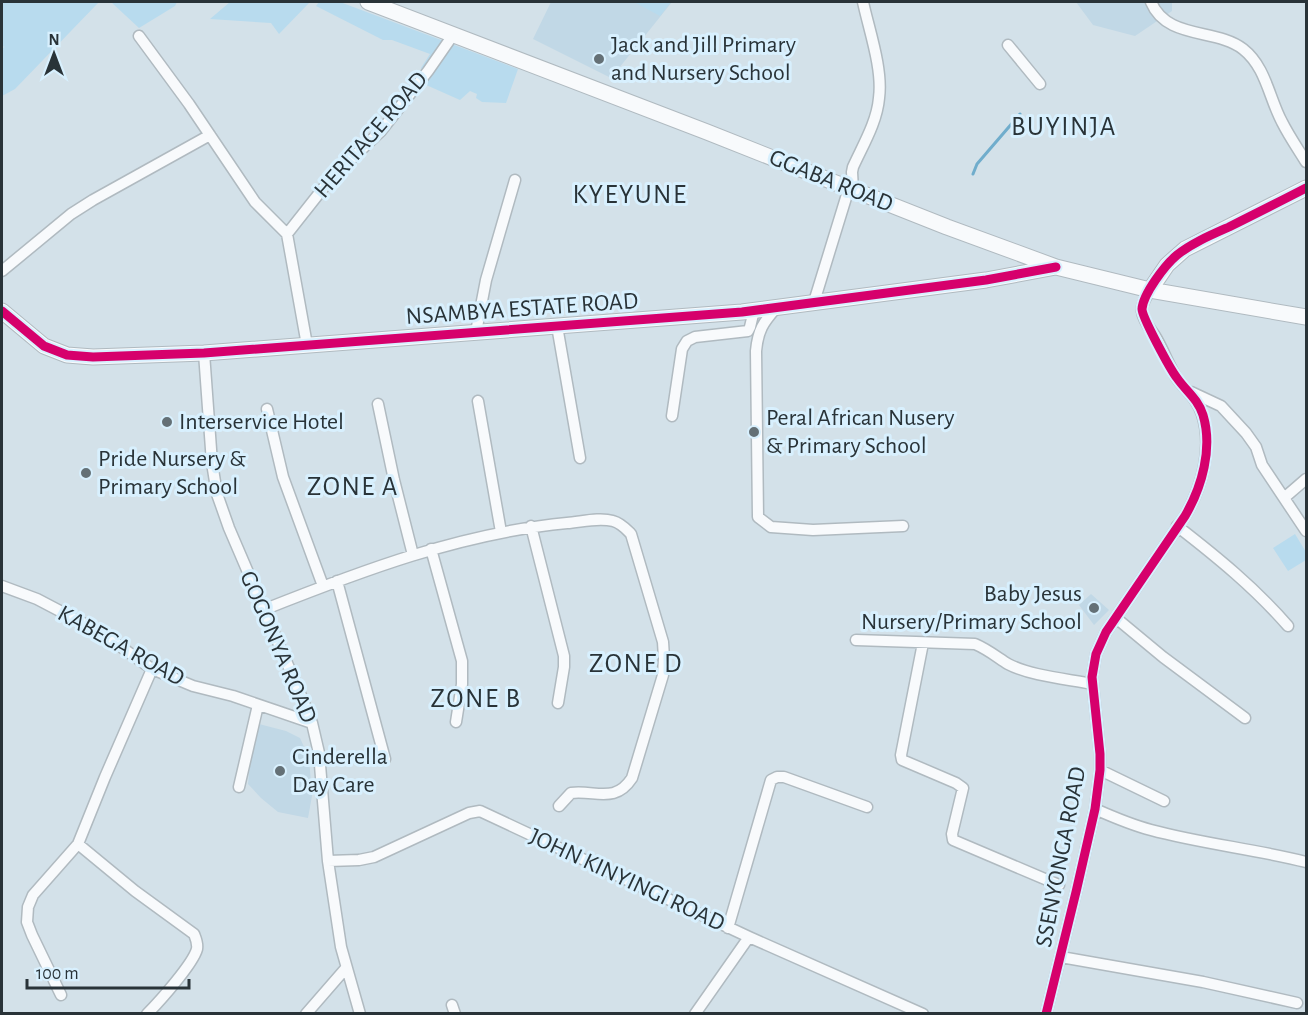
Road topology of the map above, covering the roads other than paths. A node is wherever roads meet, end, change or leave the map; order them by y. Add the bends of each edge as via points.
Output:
1 (368, 2) edge
2 (863, 2) edge
3 (1151, 2) edge
4 (453, 35) junction
5 (139, 36) dead end
6 (1008, 45) dead end
7 (1040, 84) dead end
8 (210, 135) junction
9 (1306, 162) edge
10 (515, 180) dead end
11 (1306, 188) edge
12 (851, 189) junction
13 (287, 234) junction
14 (1056, 267) junction
15 (2, 271) edge
16 (1150, 290) junction
17 (814, 302) junction
18 (776, 308) junction
19 (754, 310) junction
20 (2, 311) edge
21 (1306, 317) edge
22 (557, 326) junction
23 (476, 332) junction
24 (307, 345) junction
25 (204, 353) junction
26 (1191, 392) junction
27 (478, 401) dead end
28 (378, 404) dead end
29 (267, 409) dead end
30 (672, 416) dead end
31 (580, 458) dead end
32 (1306, 479) edge
33 (1284, 498) junction
34 (531, 526) junction
35 (903, 526) dead end
36 (1178, 526) junction
37 (1306, 531) edge
38 (501, 532) junction
39 (431, 549) junction
40 (413, 555) junction
41 (337, 581) junction
42 (2, 585) edge
43 (322, 586) junction
44 (263, 609) junction
45 (1116, 618) junction
46 (1288, 626) dead end
47 (856, 640) dead end
48 (923, 643) junction
49 (152, 669) junction
50 (1092, 684) junction
51 (558, 703) dead end
52 (258, 705) junction
53 (1245, 718) dead end
54 (456, 722) dead end
55 (312, 723) junction
56 (385, 759) dead end
57 (1100, 770) junction
58 (239, 787) dead end
59 (1164, 801) dead end
60 (559, 806) dead end
61 (867, 807) dead end
62 (1095, 809) junction
63 (78, 844) junction
64 (328, 861) junction
65 (1306, 862) edge
66 (1077, 892) junction
67 (728, 928) junction
68 (749, 938) junction
69 (1061, 957) junction
70 (346, 968) junction
71 (61, 995) dead end
72 (1297, 1003) dead end
73 (900, 1009) edge
74 (147, 1014) edge
75 (306, 1014) edge
76 (360, 1014) edge
77 (695, 1014) edge
78 (923, 1014) edge
79 (1046, 1014) edge

1 - 4 street, GGABA ROAD
2 - 12 street via 880,92 869,133 853,167
3 - 9 street via 1154,10 1174,25 1231,42 1250,54 1281,121
4 - 12 street, GGABA ROAD
4 - 13 street, HERITAGE ROAD via 381,131 332,177
5 - 8 street
6 - 7 street
8 - 13 street via 255,202
8 - 15 street via 71,214
10 - 23 street via 486,280
11 - 16 street via 1185,249 1167,265
12 - 14 street, GGABA ROAD
12 - 17 street
13 - 24 street
14 - 16 street, GGABA ROAD
14 - 17 street, NSAMBYA ESTATE ROAD
16 - 21 street, GGABA ROAD
16 - 26 street, SSENYONGA ROAD via 1143,305 1144,315 1177,378
17 - 18 street, NSAMBYA ESTATE ROAD
18 - 19 street, NSAMBYA ESTATE ROAD
18 - 35 street via 763,323 756,351 758,517 771,526 813,530
19 - 22 street, NSAMBYA ESTATE ROAD
19 - 30 street via 748,331 687,340
20 - 25 street, NSAMBYA ESTATE ROAD via 44,346 67,355
22 - 23 street, NSAMBYA ESTATE ROAD
22 - 31 street
23 - 24 street, NSAMBYA ESTATE ROAD
24 - 25 street, NSAMBYA ESTATE ROAD
25 - 44 street, GOGONYA ROAD via 217,494
26 - 33 street via 1221,406 1239,425
26 - 36 street, SSENYONGA ROAD via 1203,416 1205,459 1196,497
27 - 38 street
28 - 40 street
29 - 43 street via 283,477
32 - 33 street
33 - 37 street
34 - 38 street
34 - 51 street via 564,656
34 - 60 street via 603,520 620,524 631,534 663,650 663,675 627,786 604,795 571,793
36 - 45 street, SSENYONGA ROAD
36 - 46 street via 1264,599
38 - 39 street
39 - 40 street
39 - 54 street via 462,661
40 - 41 street
41 - 43 street
41 - 56 street
42 - 49 street, KABEGA ROAD via 100,632
43 - 44 street
44 - 55 street, GOGONYA ROAD
45 - 50 street, SSENYONGA ROAD via 1096,654
45 - 53 street
47 - 48 street
48 - 50 street via 975,644 1024,670
48 - 66 street via 902,760 963,788 953,840
49 - 52 street, KABEGA ROAD
49 - 63 street
50 - 57 street, SSENYONGA ROAD
52 - 55 street, KABEGA ROAD
52 - 58 street
55 - 64 street, GOGONYA ROAD via 322,777
57 - 59 street
57 - 62 street, SSENYONGA ROAD
61 - 67 street via 784,777 771,780
62 - 65 street via 1167,834
62 - 66 street, SSENYONGA ROAD
63 - 71 street via 33,895 27,914 32,935
63 - 74 street via 194,934 196,950
64 - 67 street, JOHN KINYINGI ROAD via 374,857 480,811
64 - 70 street, GOGONYA ROAD
66 - 69 street, SSENYONGA ROAD
67 - 68 street, JOHN KINYINGI ROAD
68 - 73 street, JOHN KINYINGI ROAD
68 - 77 street
69 - 72 street
69 - 79 street, SSENYONGA ROAD
70 - 75 street
70 - 76 street, GOGONYA ROAD
73 - 78 street, JOHN KINYINGI ROAD

